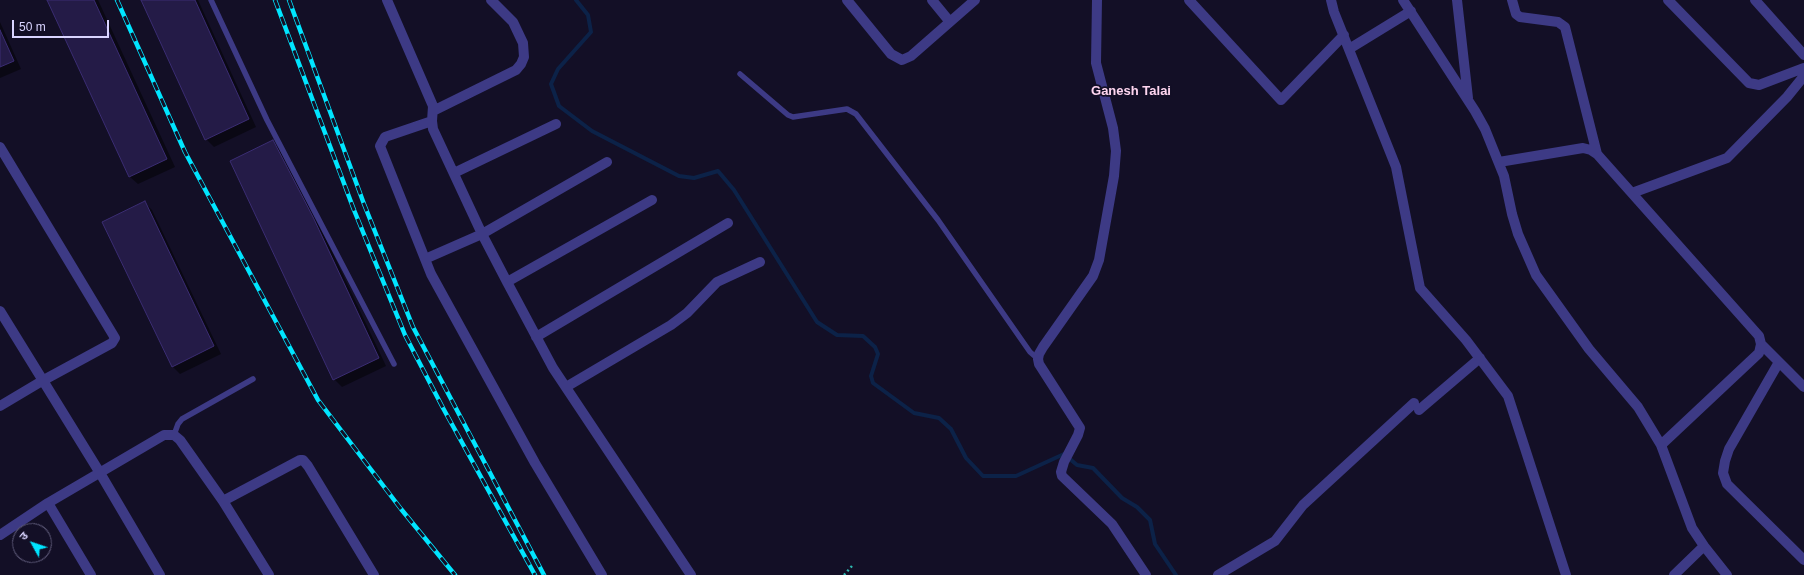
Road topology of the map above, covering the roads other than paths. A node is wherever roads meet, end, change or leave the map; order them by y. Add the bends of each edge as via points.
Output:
1 (211, 0) edge
2 (387, 0) edge
3 (490, 0) edge
4 (847, 0) edge
5 (932, 0) edge
6 (975, 0) edge
7 (1097, 0) edge
8 (1189, 0) edge
9 (1331, 0) edge
10 (1403, 0) edge
11 (1457, 0) edge
12 (1512, 0) edge
13 (1668, 0) edge
14 (1755, 0) edge
15 (1411, 11) junction
16 (950, 22) junction
17 (1344, 35) junction
18 (1349, 49) junction
19 (1804, 55) edge
20 (1804, 68) edge
21 (740, 74) dead end
22 (1804, 76) edge
23 (1468, 100) junction
24 (432, 116) junction
25 (556, 124) dead end
26 (0, 147) edge
27 (1597, 154) junction
28 (607, 162) dead end
29 (1498, 162) junction
30 (454, 173) junction
31 (1632, 193) junction
32 (652, 200) dead end
33 (728, 223) dead end
34 (482, 234) junction
35 (425, 259) junction
36 (760, 262) dead end
37 (507, 282) junction
38 (0, 311) edge
39 (536, 336) junction
40 (1761, 344) junction
41 (1480, 358) junction
42 (1038, 359) junction
43 (1779, 362) junction
44 (394, 364) dead end
45 (253, 379) dead end
46 (42, 380) junction
47 (566, 387) junction
48 (1804, 387) edge
49 (0, 406) edge
50 (174, 435) junction
51 (1661, 445) junction
52 (100, 473) junction
53 (223, 501) junction
54 (48, 503) junction
55 (0, 535) edge
56 (1704, 546) junction
57 (1804, 560) edge
58 (91, 575) edge
59 (160, 575) edge
60 (269, 575) edge
61 (374, 575) edge
62 (602, 575) edge
63 (691, 575) edge
64 (1146, 575) edge
65 (1218, 575) edge
66 (1566, 575) edge
67 (1674, 575) edge
68 (1727, 575) edge

1 - 44 lane via 267,120
2 - 24 street via 433,106
3 - 24 street via 513,22 523,43 524,57 521,64 516,70
4 - 16 street via 891,54 902,60 911,56
5 - 16 street
6 - 16 street
7 - 42 street via 1096,63 1113,128 1116,151 1114,176 1099,260 1093,276 1041,350
8 - 17 street via 1282,100
9 - 17 street
10 - 15 street
11 - 23 street
12 - 27 street via 1516,14 1520,17 1558,22 1565,27
13 - 20 street via 1749,83 1758,85
14 - 19 street
15 - 18 street
15 - 23 street
17 - 18 street
18 - 41 street via 1396,167 1420,288
21 - 42 lane via 793,117 847,110 856,114 938,220 1030,352
22 - 31 street via 1727,158
23 - 29 street via 1485,129
24 - 30 street via 433,128
24 - 35 street via 385,137 380,146
25 - 30 street
26 - 46 street via 115,338 112,343
27 - 29 street via 1583,148
27 - 31 street
28 - 34 street
29 - 51 street via 1504,176 1516,227 1536,275 1589,349 1638,408
30 - 34 street
31 - 40 street via 1759,336
32 - 37 street
33 - 39 street
34 - 35 street
34 - 37 street
35 - 62 street via 504,409
36 - 47 street via 717,282 687,313 671,325
37 - 39 street
38 - 46 street
39 - 47 street
40 - 43 street
40 - 51 street via 1759,353
41 - 65 street via 1416,407 1303,505 1275,541
41 - 66 street via 1508,396
42 - 64 street via 1080,428 1061,472 1065,481 1112,524
43 - 48 street
43 - 57 street via 1729,449 1723,473 1727,484
45 - 50 lane via 182,419
46 - 49 street
46 - 52 street
47 - 63 street
50 - 52 street via 164,435
50 - 53 street
51 - 56 street via 1692,528
52 - 54 street
52 - 59 street
53 - 60 street
53 - 61 street via 303,460
54 - 55 street
54 - 58 street
56 - 67 street
56 - 68 street

